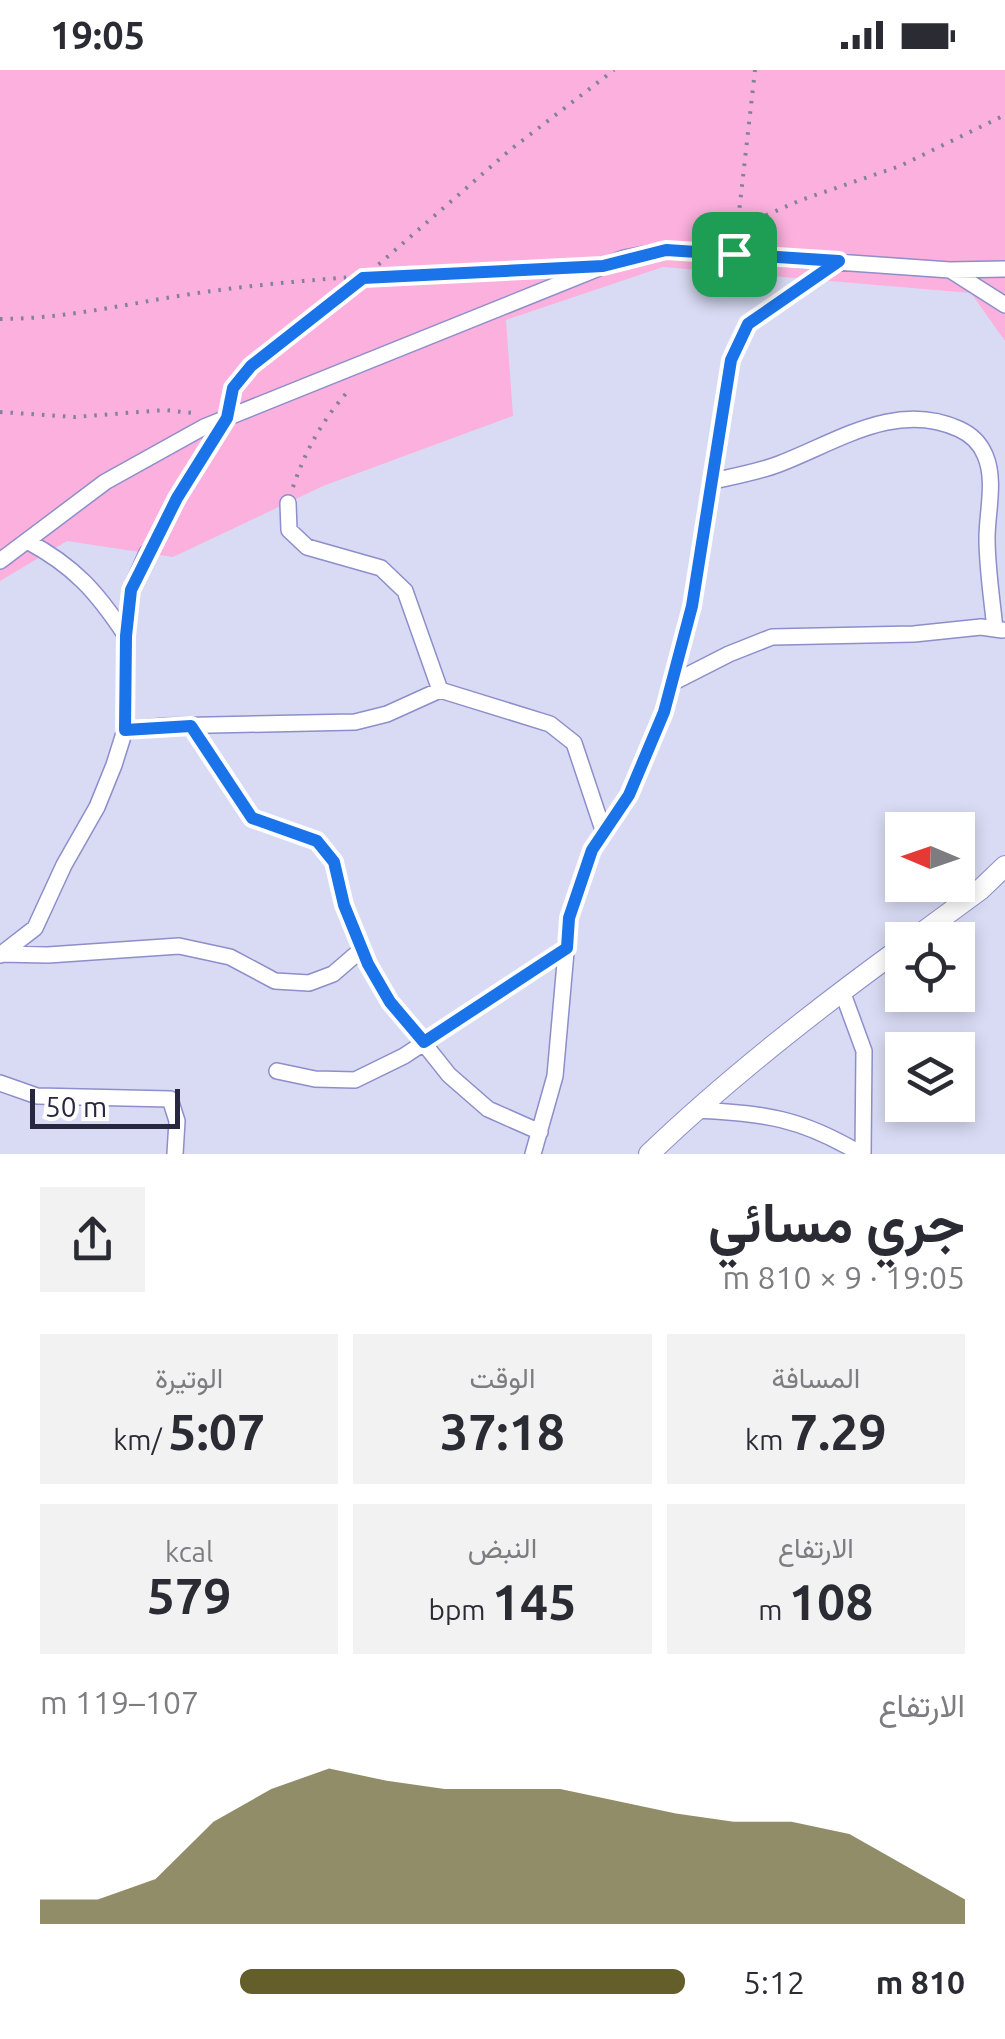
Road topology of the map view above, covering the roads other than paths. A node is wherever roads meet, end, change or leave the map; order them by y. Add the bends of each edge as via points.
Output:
1 (839, 261) junction
2 (1005, 269) edge
3 (950, 270) junction
4 (1005, 305) edge
5 (712, 481) junction
6 (288, 503) road end
7 (27, 541) junction
8 (147, 553) road end
9 (0, 562) edge
10 (1000, 630) edge
11 (126, 636) junction
12 (672, 684) junction
13 (440, 690) junction
14 (191, 726) junction
15 (125, 730) junction
16 (604, 833) junction
17 (1005, 866) edge
18 (936, 922) edge
19 (567, 948) junction
20 (362, 949) junction
21 (0, 954) edge
22 (885, 959) edge
23 (842, 991) junction
24 (424, 1042) junction
25 (276, 1071) dead end
26 (0, 1084) edge
27 (695, 1110) junction
28 (540, 1132) junction
29 (175, 1154) edge
30 (532, 1154) edge
31 (649, 1154) edge
32 (862, 1154) edge

1 - 3 street
1 - 5 street via 748,324 731,360
1 - 7 street via 666,250 624,258 204,427 106,482
2 - 3 street
3 - 4 street
5 - 10 street via 768,468 902,418 946,422 970,434 986,455 987,538
5 - 12 street
6 - 13 street via 290,530 306,547 381,568 405,591
7 - 9 street
7 - 11 street via 72,569
8 - 11 street via 131,590
10 - 12 street via 772,636
11 - 15 street
12 - 16 street via 629,795
13 - 14 street via 355,722
13 - 16 street via 550,724 574,743
14 - 15 street
14 - 20 street via 252,818 317,841 334,862
15 - 21 street via 97,807 35,928
16 - 19 street via 569,918
17 - 18 street
19 - 24 street
19 - 28 street via 556,1076
20 - 21 street via 309,984 275,980 230,957 179,946
20 - 24 street via 390,1002
22 - 23 street
23 - 27 street
23 - 32 street via 864,1050
24 - 25 street via 355,1080
24 - 28 street via 488,1109
26 - 29 street via 37,1096 170,1099
27 - 31 street
27 - 32 street via 763,1113 827,1133
28 - 30 street

